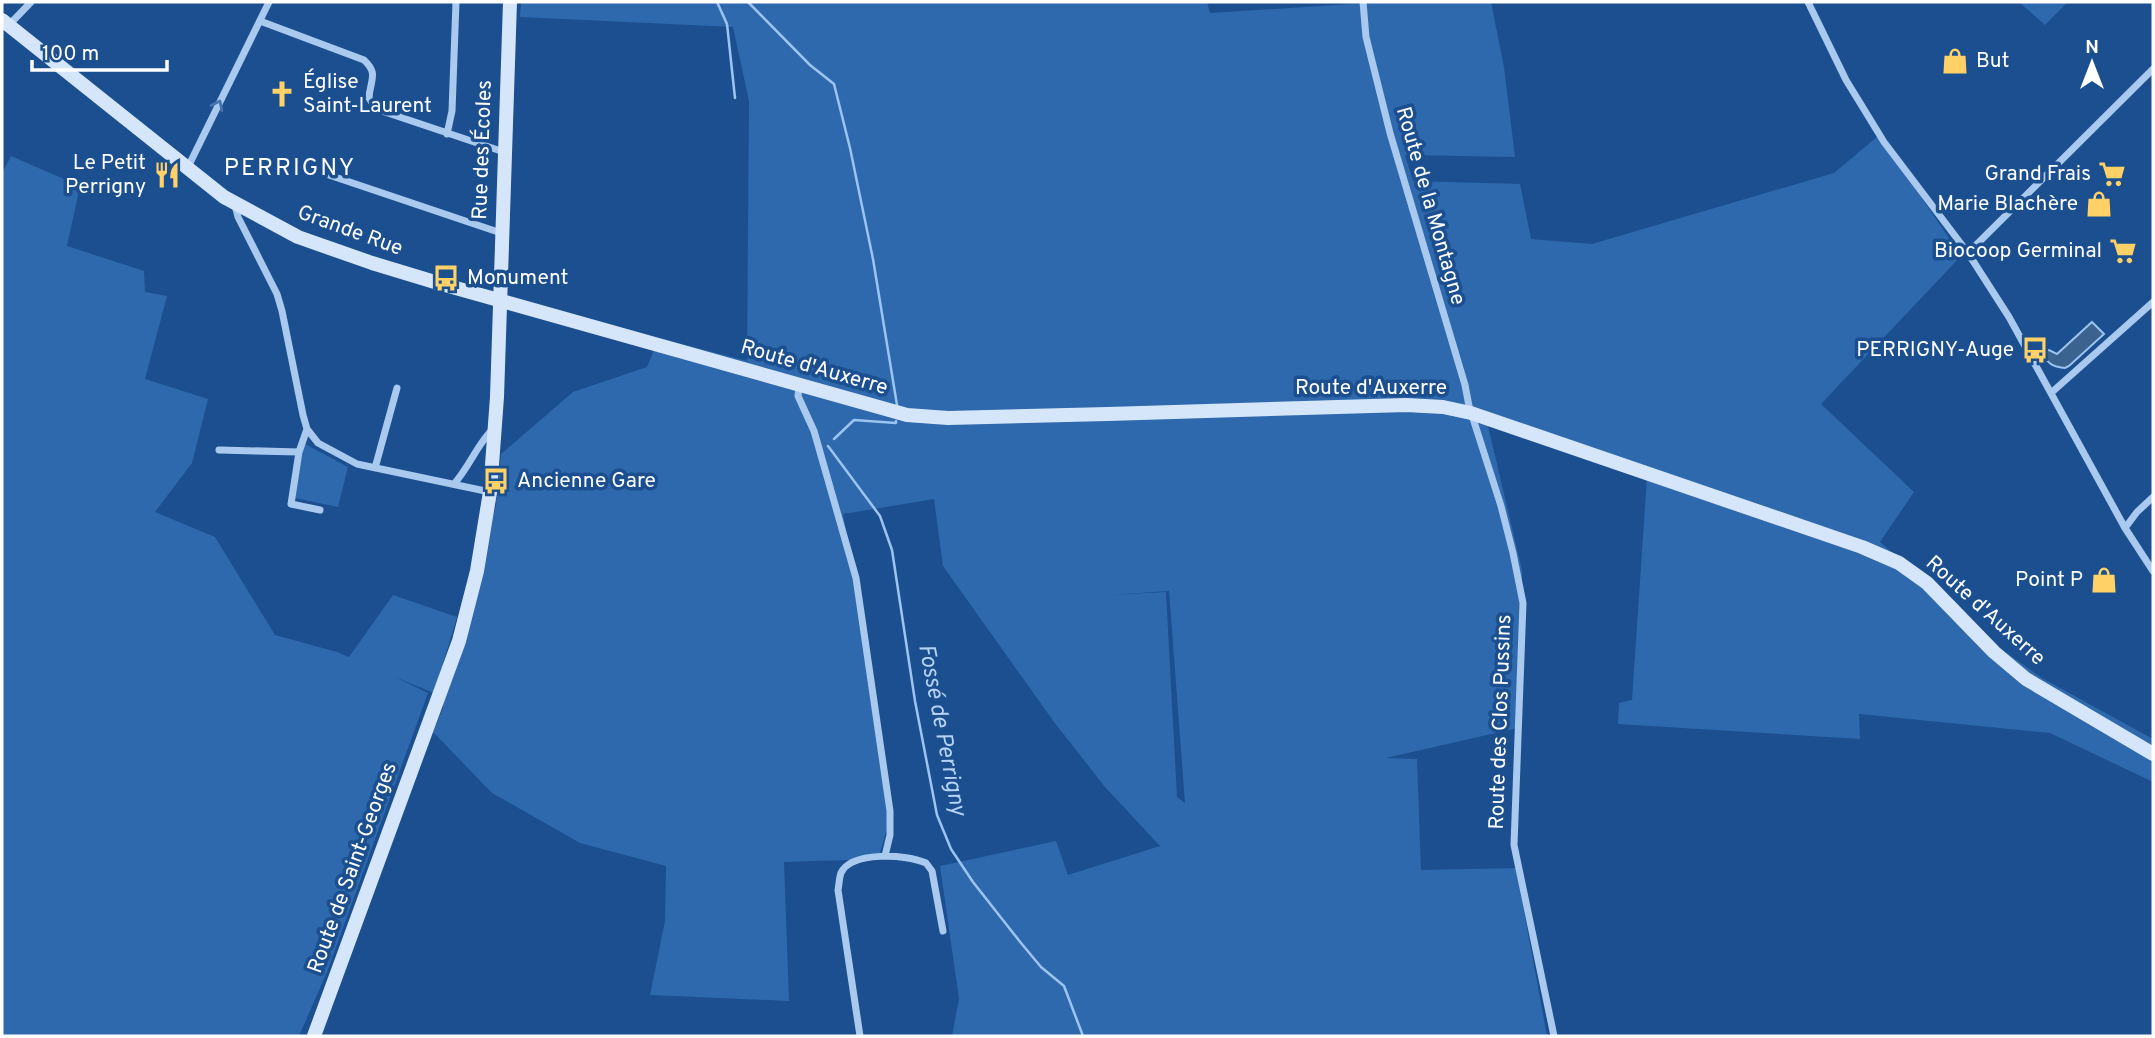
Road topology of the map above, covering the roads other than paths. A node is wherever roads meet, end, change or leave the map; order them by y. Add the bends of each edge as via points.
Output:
1 (31, 2) edge
2 (269, 2) edge
3 (456, 2) edge
4 (510, 2) edge
5 (1808, 2) edge
6 (1363, 5) edge
7 (260, 21) junction
8 (5, 23) edge
9 (2153, 69) edge
10 (447, 134) junction
11 (504, 152) junction
12 (188, 167) junction
13 (326, 174) dead end
14 (238, 205) junction
15 (501, 233) junction
16 (1968, 253) junction
17 (499, 300) junction
18 (2153, 302) edge
19 (552, 315) joint
20 (799, 385) junction
21 (397, 387) dead end
22 (2051, 393) junction
23 (1471, 413) junction
24 (307, 429) junction
25 (494, 433) junction
26 (219, 450) dead end
27 (299, 452) junction
28 (375, 468) junction
29 (454, 484) junction
30 (490, 492) junction
31 (2153, 497) edge
32 (320, 510) dead end
33 (2125, 528) junction
34 (2153, 571) edge
35 (2153, 754) edge
36 (885, 856) junction
37 (943, 931) dead end
38 (314, 1036) edge
39 (860, 1036) edge
40 (1554, 1036) edge

1 - 8 street
2 - 7 street
3 - 10 street
4 - 11 street, Rue des Écoles
5 - 16 street via 1846,80 1884,142
6 - 23 street, Route de la Montagne via 1366,37 1390,133
7 - 10 street via 364,60 372,68 369,98 374,106
12 -> 7 street
8 - 12 street, Grande Rue
9 - 16 street
10 - 11 street
11 - 15 street, Rue des Écoles
12 - 14 street, Grande Rue
13 - 15 street
14 - 17 street, Grande Rue via 313,244
14 - 24 street via 238,217 282,311
15 - 17 street, Rue des Écoles
16 - 22 street
17 - 19 street, Grande Rue
17 - 25 street, Rue des Écoles
18 - 22 street
19 - 20 street, Route d'Auxerre
20 - 23 street, Route d'Auxerre via 897,413 933,418 1406,405
20 - 36 street via 798,397 814,431 856,578 890,811
21 - 28 street
22 - 33 street
23 - 35 street, Route d'Auxerre via 1891,559 1927,583 2026,679
23 - 40 street, Route des Clos Pussins via 1501,506 1523,603 1514,845
24 - 27 street
24 - 28 street via 318,443 357,464
25 - 29 street via 481,443
25 - 30 street, Rue des Écoles
26 - 27 street
27 - 32 street via 291,504
28 - 29 street
29 - 30 street
30 - 38 street, Route de Saint-Georges via 459,641
31 - 33 street
33 - 34 street
36 - 37 street via 926,863 932,871
36 - 39 street via 847,867 838,890

